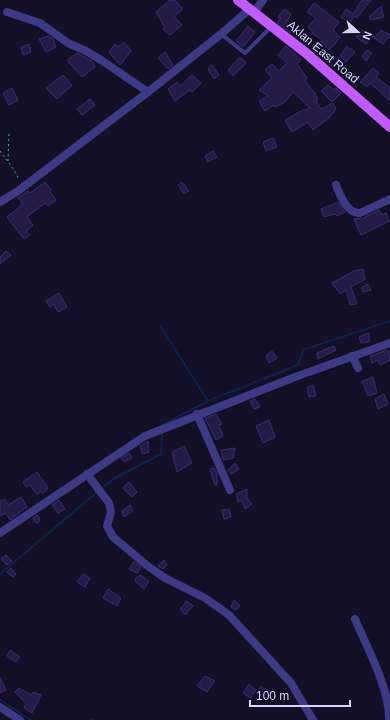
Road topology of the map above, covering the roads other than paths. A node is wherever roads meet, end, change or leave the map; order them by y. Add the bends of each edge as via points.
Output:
1 (238, 0) edge
2 (263, 0) edge
3 (252, 10) junction
4 (7, 12) dead end
5 (272, 26) junction
6 (221, 34) junction
7 (148, 92) junction
8 (390, 127) edge
9 (336, 185) dead end
10 (390, 199) edge
11 (0, 202) edge
12 (390, 343) edge
13 (352, 356) junction
14 (358, 368) dead end
15 (197, 414) junction
16 (87, 474) junction
17 (230, 490) dead end
18 (0, 533) edge
19 (356, 619) dead end
20 (0, 707) edge
21 (20, 720) edge
22 (313, 720) edge
23 (389, 720) edge

1 - 3 main road, Aklan East Road
2 - 3 street
3 - 5 main road, Aklan East Road
3 - 6 street
4 - 7 street via 40,23
5 - 6 lane via 246,53
5 - 8 main road, Aklan East Road
6 - 7 street
7 - 11 street
9 - 10 street via 352,212 360,213
12 - 13 street
13 - 14 street
13 - 15 street
15 - 16 street via 145,436
15 - 17 street
16 - 18 street
16 - 22 street via 109,504 111,512 107,526 113,537 165,578 205,598 229,615 291,682
19 - 23 street via 384,688 390,710
20 - 21 street

